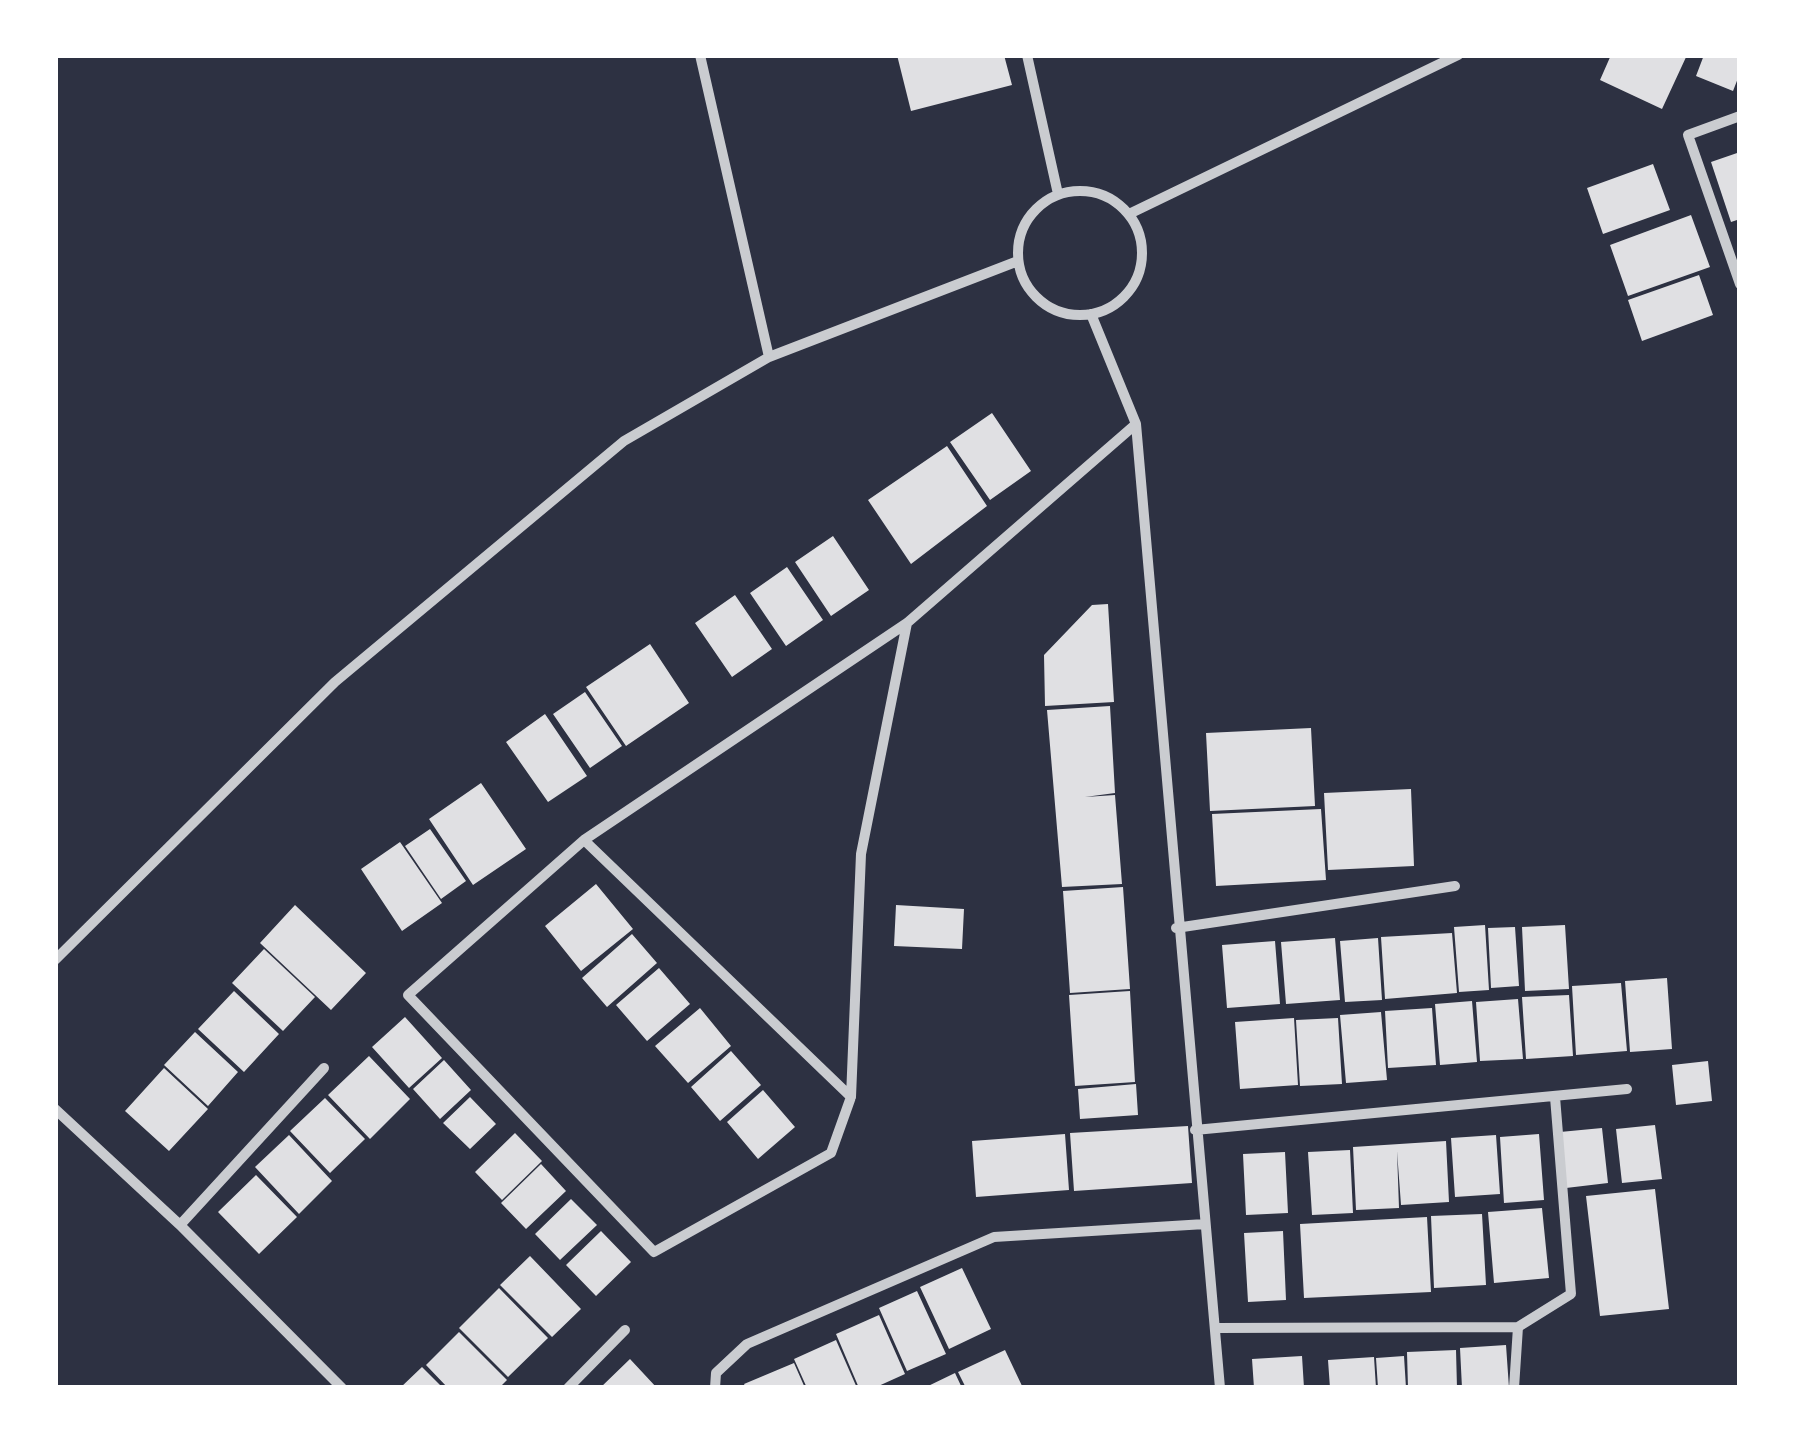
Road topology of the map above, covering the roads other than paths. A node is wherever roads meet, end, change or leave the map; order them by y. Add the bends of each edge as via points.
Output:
1 (700, 55) edge
2 (1027, 55) edge
3 (1458, 55) edge
4 (1740, 116) edge
5 (1058, 194) junction
6 (1129, 214) junction
7 (1018, 260) junction
8 (1740, 284) edge
9 (1091, 314) junction
10 (769, 356) junction
11 (1136, 424) junction
12 (907, 622) junction
13 (584, 840) junction
14 (1455, 886) dead end
15 (1176, 928) junction
16 (55, 960) edge
17 (324, 1068) dead end
18 (1628, 1089) dead end
19 (1555, 1096) junction
20 (850, 1097) junction
21 (55, 1109) edge
22 (1195, 1130) junction
23 (180, 1224) junction
24 (1206, 1224) junction
25 (1518, 1327) junction
26 (1217, 1328) junction
27 (625, 1330) dead end
28 (342, 1388) edge
29 (568, 1388) edge
30 (716, 1388) edge
31 (1220, 1388) edge
32 (1514, 1388) edge

1 - 10 street
2 - 5 street
3 - 6 street
4 - 8 street via 1688,135
5 - 6 street via 1097,192
5 - 7 street via 1026,220
6 - 9 street via 1143,254 1139,275 1111,307
7 - 9 street via 1024,280 1044,303 1071,315
7 - 10 street
9 - 11 street
10 - 16 street via 624,441 335,682
11 - 12 street
11 - 15 street
12 - 13 street
12 - 20 street via 860,854
13 - 20 street
13 - 20 street via 408,995 654,1252 832,1153
14 - 15 street
15 - 22 street
17 - 23 street
18 - 19 street
19 - 22 street
19 - 25 street via 1570,1294
21 - 23 street
22 - 24 street
23 - 28 street
24 - 26 street
24 - 30 street via 994,1237 747,1344 716,1373
25 - 26 street
25 - 32 street
26 - 31 street
27 - 29 street

